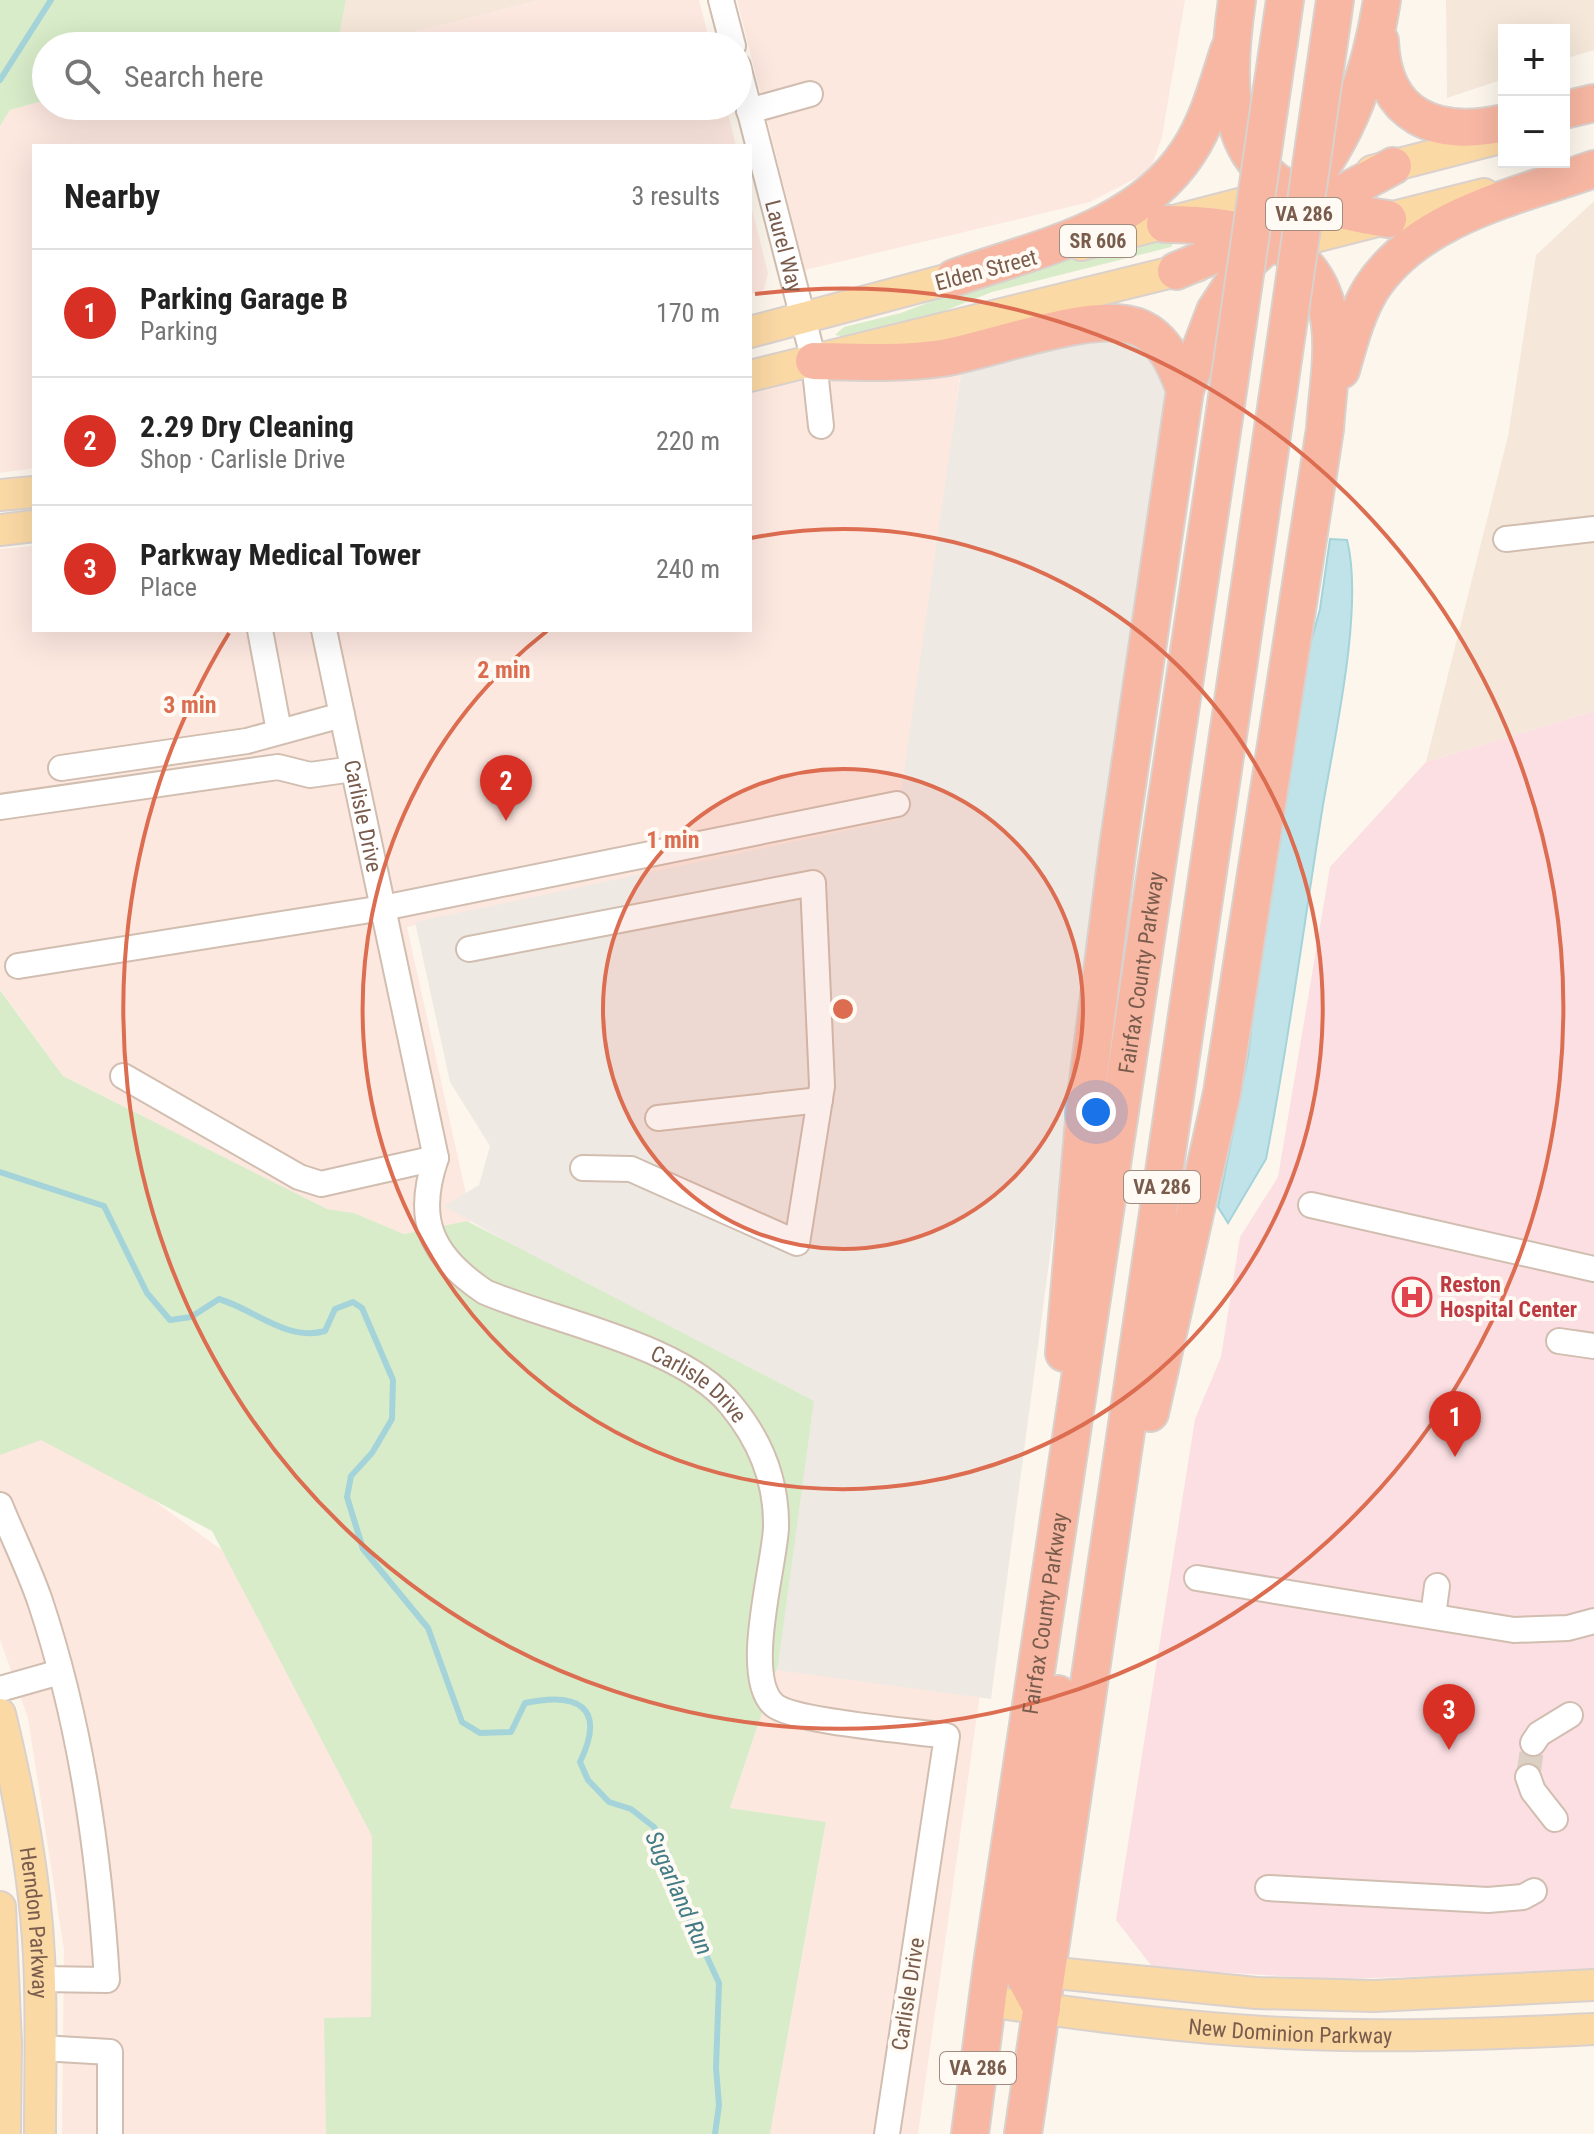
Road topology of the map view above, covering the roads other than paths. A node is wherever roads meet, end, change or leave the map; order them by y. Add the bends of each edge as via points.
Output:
1 (721, 0) edge
2 (1237, 0) edge
3 (1285, 0) edge
4 (1380, 11) edge
5 (1333, 14) edge
6 (729, 32) edge
7 (1229, 50) junction
8 (810, 94) dead end
9 (1594, 103) edge
10 (1570, 109) edge
11 (752, 110) edge
12 (1594, 112) edge
13 (1570, 118) edge
14 (751, 120) edge
15 (1498, 124) edge
16 (1498, 139) edge
17 (1401, 164) joint
18 (1594, 166) edge
19 (1304, 194) junction
20 (1388, 219) junction
21 (1165, 224) junction
22 (1265, 242) junction
23 (1176, 271) joint
24 (954, 278) junction
25 (803, 319) junction
26 (752, 332) edge
27 (814, 361) junction
28 (752, 376) edge
29 (1185, 390) junction
30 (821, 426) dead end
31 (1325, 429) junction
32 (32, 492) edge
33 (0, 495) edge
34 (32, 526) edge
35 (1594, 529) edge
36 (0, 530) edge
37 (1506, 539) dead end
38 (260, 632) edge
39 (324, 632) edge
40 (342, 715) junction
41 (279, 731) junction
42 (167, 752) junction
43 (61, 768) dead end
44 (353, 769) junction
45 (171, 783) junction
46 (897, 804) dead end
47 (0, 807) edge
48 (383, 908) junction
49 (469, 949) dead end
50 (18, 966) dead end
51 (123, 1076) dead end
52 (820, 1100) junction
53 (658, 1118) dead end
54 (436, 1158) junction
55 (583, 1168) dead end
56 (1311, 1205) dead end
57 (1594, 1269) edge
58 (1559, 1341) dead end
59 (1594, 1346) edge
60 (1068, 1476) junction
61 (0, 1505) edge
62 (1197, 1578) dead end
63 (1437, 1586) dead end
64 (1433, 1616) junction
65 (1594, 1621) edge
66 (1038, 1660) junction
67 (60, 1672) junction
68 (1090, 1672) junction
69 (0, 1689) edge
70 (0, 1714) edge
71 (1570, 1715) dead end
72 (1533, 1743) tunnel mouth
73 (1528, 1777) tunnel mouth
74 (1555, 1819) dead end
75 (1268, 1888) dead end
76 (1534, 1891) dead end
77 (0, 1907) edge
78 (1020, 1969) junction
79 (40, 1979) junction
80 (1594, 1985) edge
81 (986, 2001) junction
82 (1042, 2009) junction
83 (1594, 2029) edge
84 (41, 2048) junction
85 (5, 2134) edge
86 (40, 2134) edge
87 (110, 2134) edge
88 (887, 2134) edge
89 (970, 2134) edge
90 (1023, 2134) edge

1 - 6 street
2 - 7 highway
3 - 60 highway, Fairfax County Parkway / VA 286, bridge
4 - 15 highway via 1380,51 1388,85 1407,110 1456,129
4 - 19 highway via 1366,76 1349,121
5 - 68 highway, Fairfax County Parkway / VA 286, bridge
7 - 19 highway via 1232,112 1242,145 1266,173
7 - 24 highway via 1211,107 1189,151 1146,199 1073,236
8 - 11 street
9 - 10 highway
12 - 13 main road
14 - 25 street, Laurel Way
16 - 17 main road
17 - 19 highway
18 - 20 main road
18 - 31 highway via 1448,223 1402,255 1371,289 1352,331
19 - 20 highway
19 - 21 main road, Elden Street / SR 606
19 - 22 highway
20 - 22 main road
21 - 22 highway via 1196,224
21 - 24 main road, Elden Street / SR 606
22 - 23 highway
22 - 29 highway via 1215,311
22 - 31 highway via 1295,254 1313,274 1325,302 1330,326
23 - 27 main road, SR 606
24 - 25 main road, Elden Street / SR 606
25 - 26 main road, Elden Street / SR 606
25 - 27 street, Laurel Way
27 - 28 main road, SR 606
27 - 29 highway via 944,358 1089,323 1123,322 1160,343
27 - 30 street, Laurel Way
29 - 66 highway via 1086,1097
31 - 68 highway via 1222,1093
32 - 33 main road
34 - 36 main road
35 - 37 street
38 - 41 street
39 - 40 street, Carlisle Drive
40 - 41 street
40 - 44 street, Carlisle Drive
41 - 42 street
42 - 43 street
42 - 45 street
44 - 45 street via 310,775 278,767
44 - 48 street, Carlisle Drive
45 - 47 street
46 - 48 street
48 - 50 street
48 - 54 street, Carlisle Drive
49 - 52 street via 813,883
51 - 54 street via 299,1177 321,1184
52 - 53 street
52 - 55 street via 797,1243 631,1169
54 - 88 street, Carlisle Drive via 426,1188 429,1227 472,1283 505,1301 676,1363 730,1403 749,1431 766,1461 774,1503 776,1526 759,1657 761,1685 774,1706 801,1715 947,1736
56 - 57 street
58 - 59 street
60 - 66 highway, Fairfax County Parkway / VA 286
60 - 78 highway via 1081,1513 1080,1533
61 - 67 street via 40,1600
62 - 64 street
63 - 64 street
64 - 65 street via 1514,1630 1568,1628
66 - 78 highway, Fairfax County Parkway / VA 286
67 - 69 street
67 - 79 street via 88,1796 102,1888 107,1980
68 - 78 highway, Fairfax County Parkway / VA 286
70 - 79 main road, Herndon Parkway via 32,1879
71 - 72 street
73 - 74 street
75 - 76 street via 1488,1900
77 - 85 main road, Herndon Parkway
78 - 80 main road, New Dominion Parkway via 1256,1993 1374,1996
78 - 81 highway, Fairfax County Parkway / VA 286
78 - 82 highway, Fairfax County Parkway / VA 286
79 - 84 main road, Herndon Parkway
81 - 82 main road, New Dominion Parkway
81 - 89 highway, Fairfax County Parkway / VA 286
82 - 83 main road, New Dominion Parkway via 1297,2033
82 - 90 highway, Fairfax County Parkway / VA 286
84 - 86 main road, Herndon Parkway
84 - 87 street via 110,2052

